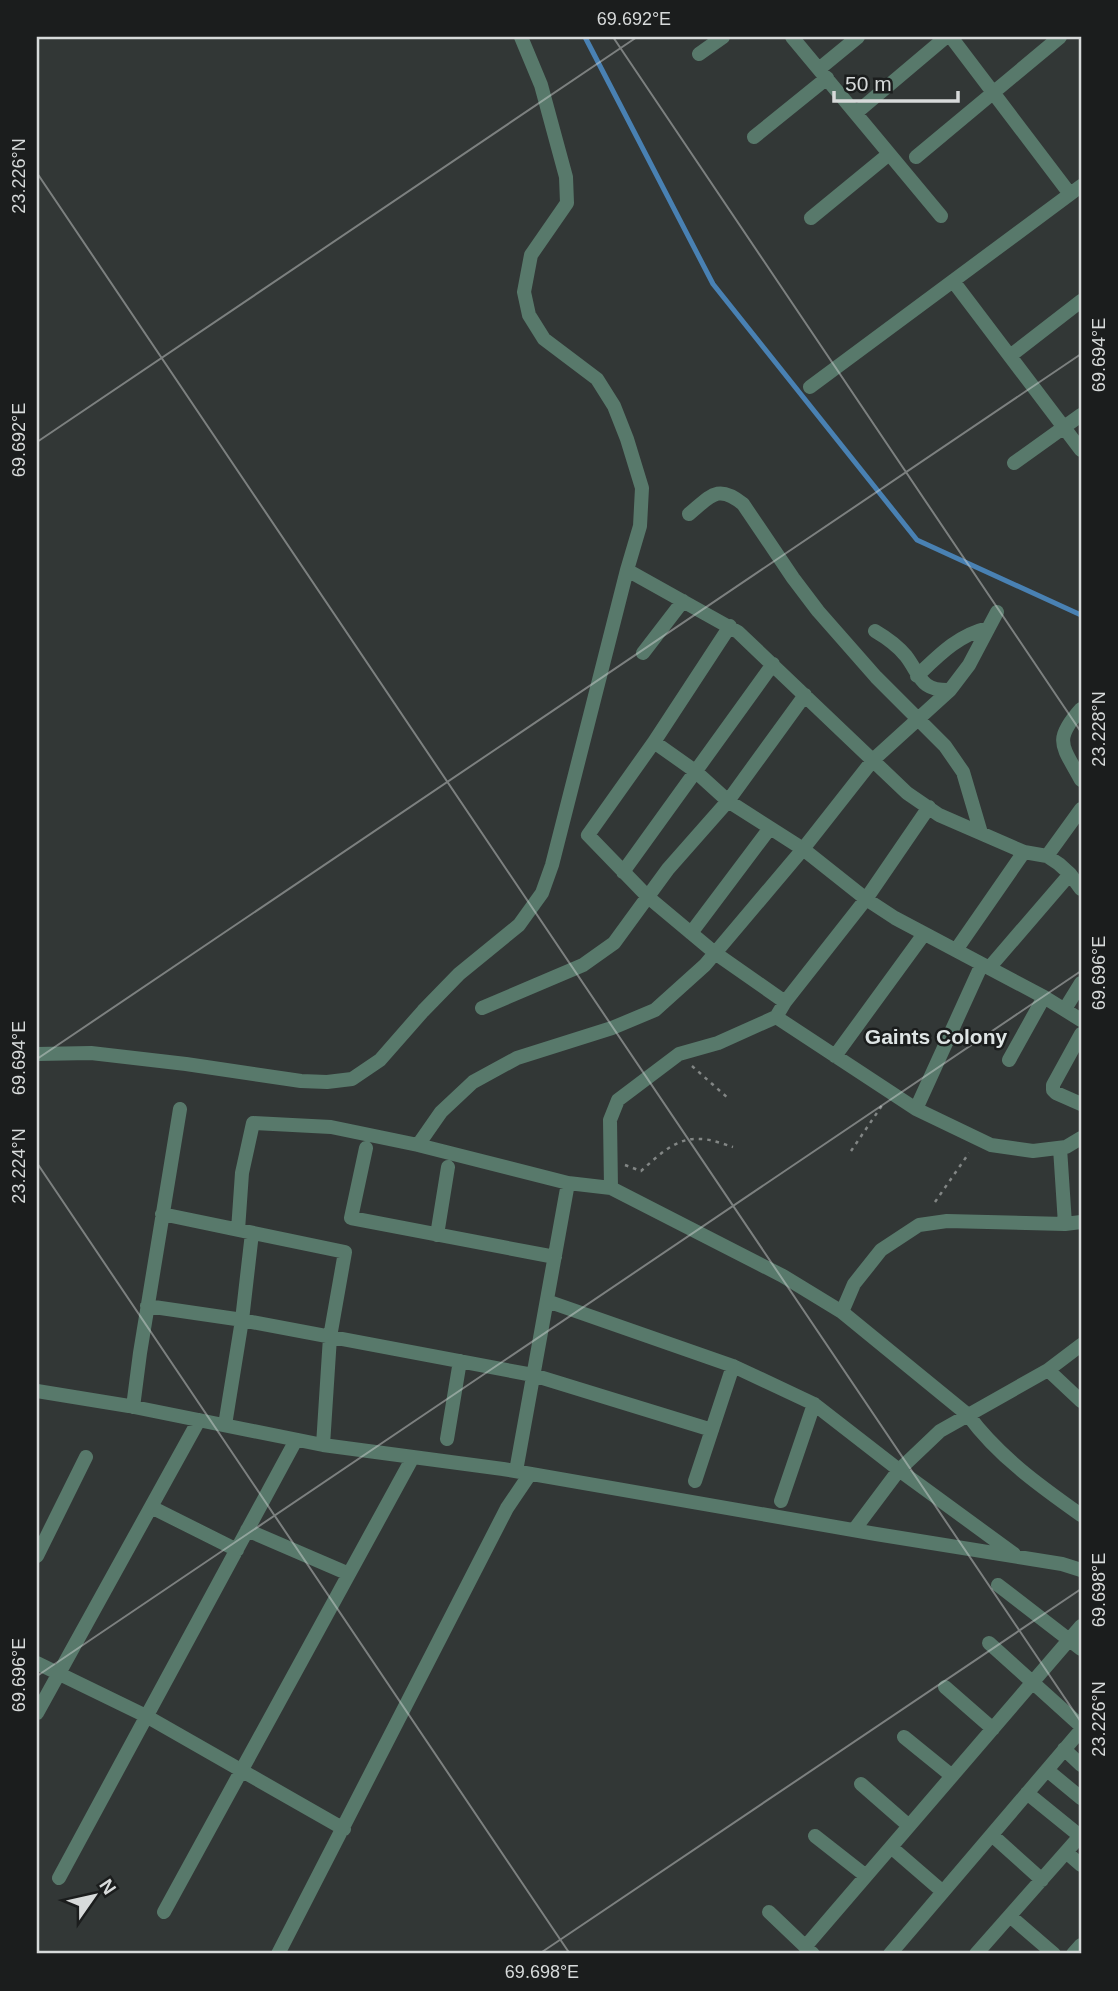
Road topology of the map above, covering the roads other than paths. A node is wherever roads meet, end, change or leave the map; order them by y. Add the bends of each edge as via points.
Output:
1 (522, 37) edge
2 (723, 37) edge
3 (792, 37) edge
4 (858, 37) edge
5 (949, 37) edge
6 (1060, 37) edge
7 (699, 54) dead end
8 (823, 73) junction
9 (994, 92) junction
10 (856, 113) junction
11 (754, 137) dead end
12 (889, 153) junction
13 (916, 158) dead end
14 (1076, 190) edge
15 (941, 216) dead end
16 (811, 218) dead end
17 (953, 281) junction
18 (1081, 301) edge
19 (1010, 356) junction
20 (810, 387) dead end
21 (1081, 415) edge
22 (1064, 428) junction
23 (1081, 450) edge
24 (1014, 463) dead end
25 (689, 514) dead end
26 (627, 570) junction
27 (683, 601) junction
28 (997, 612) dead end
29 (730, 626) junction
30 (988, 628) junction
31 (875, 631) dead end
32 (643, 653) dead end
33 (773, 664) junction
34 (917, 676) junction
35 (950, 690) junction
36 (805, 695) junction
37 (1081, 709) edge
38 (918, 719) junction
39 (654, 742) junction
40 (873, 760) junction
41 (695, 771) junction
42 (1081, 780) edge
43 (728, 801) junction
44 (929, 807) junction
45 (1081, 809) edge
46 (770, 828) junction
47 (981, 833) junction
48 (803, 849) junction
49 (1024, 852) junction
50 (1047, 856) junction
51 (623, 872) junction
52 (1070, 874) junction
53 (1081, 890) edge
54 (648, 897) junction
55 (866, 899) junction
56 (691, 933) junction
57 (924, 934) junction
58 (956, 950) junction
59 (715, 953) junction
60 (986, 966) junction
61 (1081, 983) edge
62 (1044, 997) junction
63 (785, 1002) junction
64 (482, 1008) dead end
65 (1065, 1009) junction
66 (776, 1017) junction
67 (1081, 1020) edge
68 (1081, 1034) edge
69 (37, 1054) edge
70 (835, 1056) junction
71 (1009, 1059) dead end
72 (1081, 1104) edge
73 (180, 1109) dead end
74 (916, 1109) junction
75 (1081, 1138) edge
76 (418, 1145) junction
77 (366, 1148) dead end
78 (1060, 1148) junction
79 (448, 1167) dead end
80 (568, 1184) junction
81 (611, 1188) junction
82 (162, 1214) junction
83 (1081, 1222) edge
84 (1065, 1224) junction
85 (245, 1231) junction
86 (437, 1235) junction
87 (555, 1257) junction
88 (547, 1300) junction
89 (148, 1306) junction
90 (842, 1311) junction
91 (242, 1320) junction
92 (330, 1337) junction
93 (1081, 1345) edge
94 (460, 1361) junction
95 (733, 1366) junction
96 (1048, 1370) junction
97 (533, 1375) junction
98 (37, 1391) edge
99 (1081, 1401) edge
100 (814, 1404) junction
101 (133, 1406) junction
102 (968, 1415) junction
103 (200, 1420) junction
104 (225, 1425) junction
105 (712, 1430) junction
106 (296, 1440) junction
107 (447, 1440) dead end
108 (323, 1445) junction
109 (86, 1457) dead end
110 (413, 1457) junction
111 (899, 1470) junction
112 (523, 1472) junction
113 (695, 1481) dead end
114 (781, 1501) dead end
115 (151, 1507) junction
116 (1081, 1515) edge
117 (247, 1530) junction
118 (854, 1530) junction
119 (236, 1550) junction
120 (37, 1556) edge
121 (1018, 1556) junction
122 (1081, 1570) edge
123 (349, 1574) junction
124 (998, 1585) dead end
125 (1081, 1626) edge
126 (989, 1643) dead end
127 (1076, 1644) edge
128 (37, 1663) edge
129 (59, 1673) junction
130 (1032, 1683) junction
131 (945, 1688) dead end
132 (37, 1713) edge
133 (146, 1716) junction
134 (1081, 1728) edge
135 (993, 1729) junction
136 (904, 1737) dead end
137 (1064, 1749) junction
138 (1081, 1765) edge
139 (1047, 1770) junction
140 (241, 1771) junction
141 (952, 1776) junction
142 (861, 1784) dead end
143 (1027, 1793) junction
144 (1081, 1798) edge
145 (909, 1826) junction
146 (344, 1829) junction
147 (992, 1835) junction
148 (815, 1836) dead end
149 (1081, 1836) edge
150 (891, 1847) junction
151 (1066, 1852) junction
152 (1081, 1865) edge
153 (866, 1876) junction
154 (59, 1878) dead end
155 (1042, 1880) junction
156 (943, 1892) junction
157 (164, 1912) dead end
158 (769, 1912) dead end
159 (1010, 1916) junction
160 (1081, 1945) edge
161 (809, 1951) edge
162 (278, 1954) edge
163 (890, 1954) edge
164 (976, 1954) edge
165 (1054, 1954) edge
166 (1073, 1954) edge

1 - 26 street via 541,85 566,177 567,203 531,255 524,292 529,315 544,339 597,379 627,439 642,488 640,526
2 - 7 street
3 - 8 street
4 - 8 street
5 - 9 street
5 - 10 street
6 - 9 street
8 - 10 street
8 - 11 street
9 - 13 street
9 - 14 street
10 - 12 street
12 - 15 street
12 - 16 street
14 - 17 street
17 - 19 street
17 - 20 street
18 - 19 street
19 - 22 street
21 - 22 street
22 - 23 street
22 - 24 street
25 - 38 street via 715,493 724,492 743,504 818,611
26 - 27 street
26 - 69 street via 542,893 519,925 459,974 380,1060 352,1079 327,1083 91,1053
27 - 29 street
27 - 32 street
28 - 30 street
29 - 33 street
29 - 39 street
30 - 34 street via 958,639
30 - 35 street
31 - 34 street via 905,654
33 - 36 street
33 - 41 street
34 - 35 street via 936,690
35 - 38 street
36 - 40 street
36 - 43 street
37 - 42 street via 1062,737
38 - 40 street
38 - 47 street via 963,772
39 - 41 street
39 - 51 street via 588,835
40 - 44 street
40 - 48 street
41 - 43 street
41 - 51 street
43 - 46 street
43 - 54 street
44 - 47 street
44 - 55 street
45 - 50 street
46 - 48 street
46 - 56 street
47 - 49 street
48 - 55 street
48 - 59 street
49 - 50 street
49 - 58 street
50 - 52 street
51 - 54 street
52 - 53 street
52 - 60 street
54 - 56 street
54 - 64 street via 614,943 583,965
55 - 57 street
55 - 63 street
56 - 59 street
57 - 58 street
57 - 70 street
58 - 60 street
59 - 63 street
59 - 76 street via 655,1010 517,1058 473,1082 441,1112
60 - 62 street
60 - 74 street
61 - 65 street
62 - 65 street
62 - 71 street
63 - 66 street
65 - 67 street
66 - 70 street
66 - 81 street via 718,1043 679,1054 618,1100 610,1119
68 - 72 street via 1053,1085 1056,1093
70 - 74 street
73 - 82 street
74 - 78 street via 991,1144 1033,1151
75 - 78 street
76 - 80 street
76 - 85 street via 331,1127 253,1123 242,1173
77 - 86 street via 351,1218
78 - 84 street
79 - 86 street
80 - 81 street
80 - 87 street
81 - 90 street
82 - 85 street
82 - 89 street
83 - 84 street
84 - 90 street via 947,1221 919,1225 881,1250 854,1284
85 - 91 street
85 - 92 street via 345,1252
86 - 87 street
87 - 88 street
88 - 95 street
88 - 97 street
89 - 91 street
89 - 101 street
90 - 102 street
91 - 92 street
91 - 104 street
92 - 94 street
92 - 108 street
93 - 96 street
94 - 97 street
94 - 107 street
95 - 100 street
95 - 105 street
96 - 99 street
96 - 102 street
97 - 105 street
97 - 112 street
98 - 101 street
100 - 111 street
100 - 114 street
101 - 103 street
102 - 111 street via 940,1431
102 - 116 street via 1003,1457
103 - 104 street
103 - 115 street
104 - 106 street
105 - 113 street
106 - 108 street
106 - 117 street
108 - 110 street
109 - 120 street
110 - 112 street
110 - 123 street
111 - 118 street
111 - 121 street
112 - 118 street
112 - 146 street
115 - 119 street
115 - 129 street
117 - 119 street
117 - 123 street
118 - 121 street
119 - 133 street
121 - 122 street
123 - 140 street
124 - 127 street
125 - 127 street
126 - 130 street
127 - 130 street
128 - 129 street
129 - 132 street
129 - 133 street
130 - 134 street
130 - 135 street
131 - 135 street
133 - 140 street
133 - 154 street
134 - 137 street
135 - 141 street
136 - 141 street
137 - 138 street
137 - 139 street
139 - 143 street
139 - 144 street
140 - 146 street
140 - 157 street
141 - 145 street
142 - 145 street
143 - 147 street
143 - 149 street
145 - 150 street
146 - 162 street
147 - 155 street
147 - 156 street
148 - 153 street
149 - 151 street
150 - 153 street
150 - 156 street
151 - 152 street
151 - 155 street
153 - 161 street
155 - 159 street
156 - 163 street
158 - 161 street
159 - 164 street
159 - 165 street
160 - 166 street

